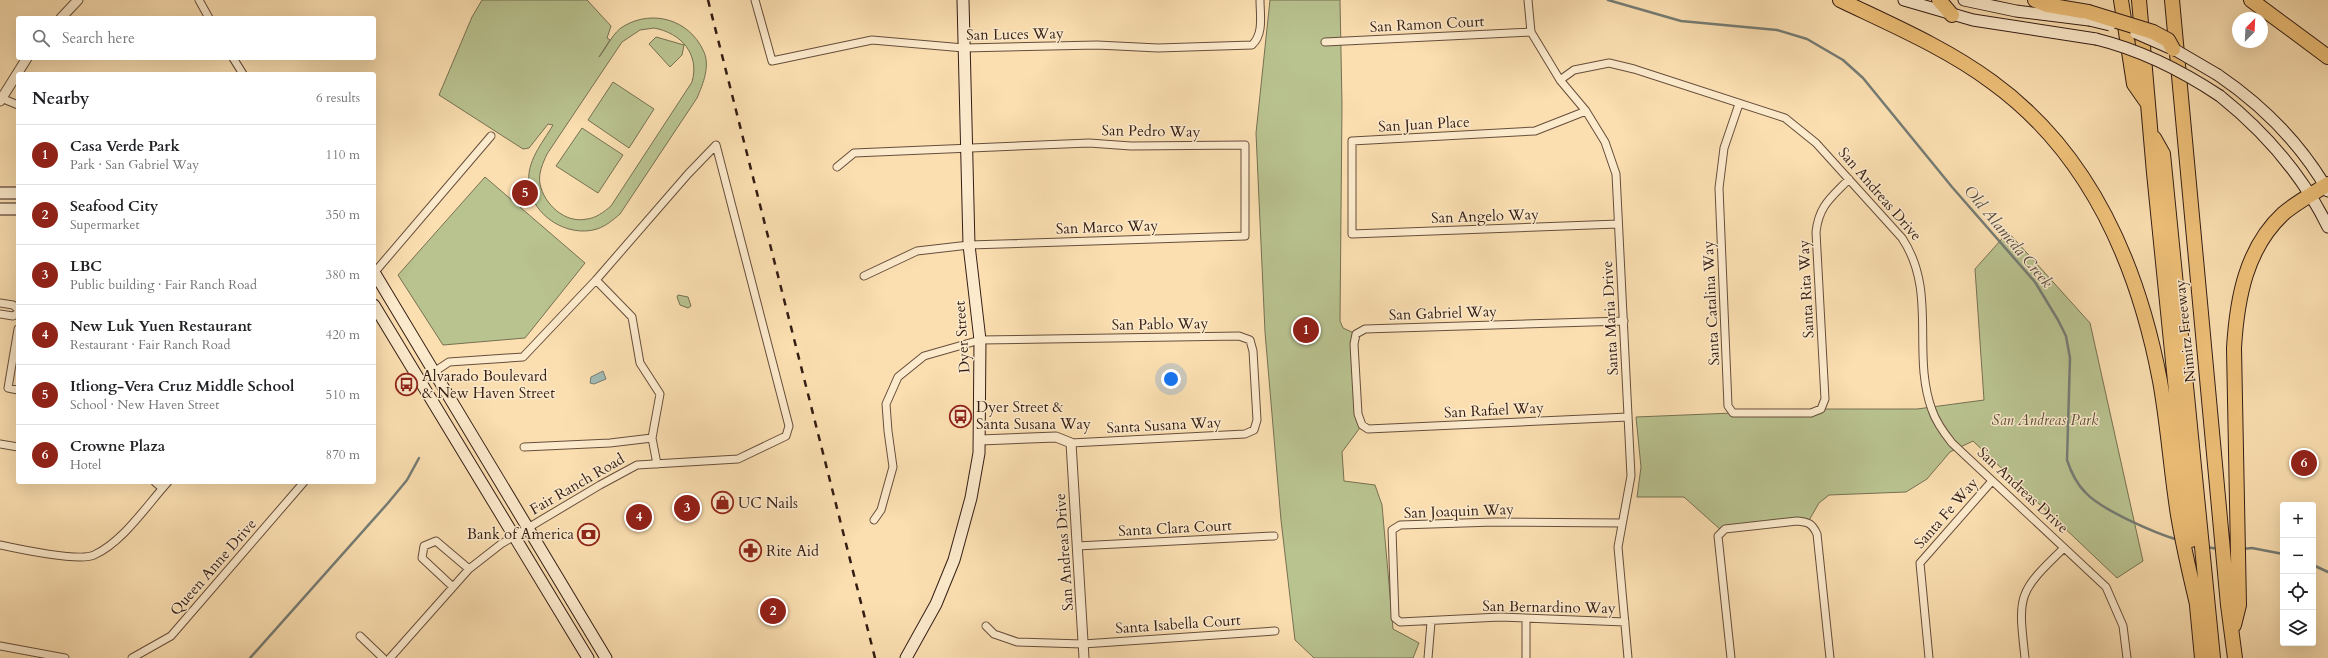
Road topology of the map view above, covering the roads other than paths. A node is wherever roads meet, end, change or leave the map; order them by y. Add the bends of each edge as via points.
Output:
1 (198, 0) edge
2 (755, 0) edge
3 (963, 0) edge
4 (1260, 0) edge
5 (1528, 0) edge
6 (1840, 0) edge
7 (1904, 0) edge
8 (1939, 0) edge
9 (1964, 0) edge
10 (2035, 0) edge
11 (2121, 0) edge
12 (2139, 0) edge
13 (2172, 0) edge
14 (2251, 0) edge
15 (77, 1) edge
16 (1952, 15) junction
17 (63, 16) edge
18 (208, 16) edge
19 (2088, 16) junction
20 (1531, 32) junction
21 (1325, 42) dead end
22 (964, 48) junction
23 (2173, 49) joint
24 (2328, 57) edge
25 (26, 60) edge
26 (234, 60) edge
27 (18, 72) edge
28 (242, 72) edge
29 (16, 75) edge
30 (1560, 80) junction
31 (0, 99) edge
32 (16, 104) edge
33 (1739, 104) junction
34 (2150, 106) junction
35 (1586, 111) junction
36 (491, 136) dead end
37 (967, 148) junction
38 (837, 167) dead end
39 (1849, 179) junction
40 (2327, 187) edge
41 (0, 193) edge
42 (16, 193) edge
43 (2311, 195) junction
44 (0, 209) edge
45 (16, 209) edge
46 (1618, 224) junction
47 (2328, 226) edge
48 (1352, 234) joint
49 (1245, 236) joint
50 (969, 245) junction
51 (376, 270) edge
52 (376, 275) edge
53 (864, 276) dead end
54 (596, 280) junction
55 (0, 303) edge
56 (16, 307) edge
57 (376, 308) edge
58 (0, 314) edge
59 (16, 314) edge
60 (1624, 320) junction
61 (980, 340) junction
62 (16, 341) edge
63 (434, 372) junction
64 (16, 390) edge
65 (1821, 409) joint
66 (1628, 417) junction
67 (1362, 425) joint
68 (1254, 430) joint
69 (652, 438) junction
70 (980, 440) junction
71 (1071, 443) junction
72 (0, 444) edge
73 (16, 447) edge
74 (524, 447) dead end
75 (656, 464) junction
76 (1992, 481) junction
77 (157, 484) edge
78 (166, 484) edge
79 (302, 484) edge
80 (162, 488) junction
81 (2189, 516) junction
82 (874, 520) dead end
83 (1622, 523) junction
84 (529, 528) junction
85 (1274, 536) dead end
86 (513, 537) junction
87 (0, 546) edge
88 (1077, 546) junction
89 (2064, 548) junction
90 (469, 569) junction
91 (453, 587) junction
92 (2203, 605) junction
93 (2234, 605) junction
94 (1526, 619) junction
95 (1400, 622) joint
96 (1430, 622) junction
97 (1625, 622) junction
98 (986, 626) dead end
99 (1275, 631) dead end
100 (360, 636) dead end
101 (1083, 644) junction
102 (0, 646) edge
103 (65, 658) edge
104 (132, 658) edge
105 (383, 658) edge
106 (390, 658) edge
107 (588, 658) edge
108 (606, 658) edge
109 (906, 658) edge
110 (1084, 658) edge
111 (1428, 658) edge
112 (1526, 658) edge
113 (1628, 658) edge
114 (1731, 658) edge
115 (1830, 658) edge
116 (1929, 658) edge
117 (2025, 658) edge
118 (2127, 658) edge
119 (2202, 658) edge
120 (2213, 658) edge
121 (2235, 658) edge

1 - 18 street
2 - 22 street, San Luces Way via 772,61 872,40
3 - 22 main road, Dyer Street
4 - 22 street, San Luces Way via 1261,28 1258,40 1252,45 1158,48 1098,45
5 - 20 street, Santa Maria Drive
6 - 81 highway via 1942,50 1994,83 2041,125 2086,181 2123,251 2146,319
7 - 16 main road
8 - 16 highway
9 - 19 main road via 2016,11
10 - 19 highway
11 - 34 highway via 2134,84
12 - 34 highway, Nimitz Freeway
13 - 93 highway, Nimitz Freeway via 2220,519
14 - 24 highway
15 - 17 street
16 - 43 main road, bridge via 2006,26 2091,37 2156,59 2220,96 2271,142
19 - 23 highway, bridge via 2153,32 2168,40
20 - 21 street, San Ramon Court
20 - 30 street, Santa Maria Drive
22 - 37 main road, Dyer Street
23 - 40 main road, bridge via 2218,75 2252,100 2298,147
25 - 27 street
26 - 28 street
29 - 31 street
30 - 33 street, San Andreas Drive via 1574,70 1609,63
30 - 35 street, Santa Maria Drive
31 - 32 street
33 - 39 street, San Andreas Drive via 1785,118 1816,143
33 - 65 street, Santa Catalina Way via 1724,148 1719,182 1728,406 1733,413 1741,414 1810,413
34 - 81 highway, Nimitz Freeway via 2154,173
35 - 46 street, Santa Maria Drive via 1605,142 1616,174
35 - 48 street, San Juan Place via 1535,131 1352,141
36 - 51 street
37 - 38 street via 854,153
37 - 49 street, San Pedro Way via 1089,143 1131,146 1245,145
37 - 50 main road, Dyer Street
39 - 65 street, Santa Rita Way via 1821,210 1818,219 1825,399
39 - 76 street, San Andreas Drive via 1912,252 1923,295 1924,374 1932,410 1952,443
40 - 43 highway
41 - 42 main road
43 - 47 main road
43 - 93 highway via 2286,212 2269,230 2252,258 2242,286 2234,348 2237,520
44 - 45 main road
46 - 48 street, San Angelo Way
46 - 60 street, Santa Maria Drive
49 - 50 street, San Marco Way
50 - 53 street, San Marco Way via 917,252
50 - 61 main road, Dyer Street
52 - 63 main road
54 - 63 street via 523,357 449,362
54 - 69 street via 632,317 640,363 660,394
54 - 75 street, Fair Ranch Road via 716,145 789,426 786,436 738,459
55 - 56 street
57 - 86 main road
58 - 59 street
60 - 66 street, Santa Maria Drive
60 - 67 street, San Gabriel Way via 1365,329 1356,334 1354,344 1358,414
61 - 68 street, San Pablo Way via 1239,336 1250,340 1253,351 1257,420
61 - 70 main road, Dyer Street
61 - 82 street via 924,356 898,377 886,404 893,467 881,510
62 - 64 street via 8,388
63 - 84 main road
66 - 67 street, San Rafael Way via 1368,429
66 - 83 street, Santa Maria Drive via 1632,476
68 - 71 street, Santa Susana Way via 1245,434
69 - 74 street via 610,443
69 - 75 street
70 - 71 street, Santa Susana Way via 1056,437
70 - 109 main road, Dyer Street via 977,471 954,560 936,604
71 - 88 street, San Andreas Drive
72 - 73 street
75 - 84 street, Fair Ranch Road via 637,465
76 - 89 street, San Andreas Drive
76 - 116 street, Santa Fe Way via 1920,564
77 - 80 street
78 - 80 street
79 - 104 street, Queen Anne Drive via 171,636
80 - 87 street via 122,535 93,556 59,556
81 - 92 highway, Nimitz Freeway
83 - 95 street, San Joaquin Way via 1496,522 1400,525 1392,530 1395,618
83 - 97 street, Santa Maria Drive via 1618,547
84 - 86 street, Fair Ranch Road
84 - 108 main road
85 - 88 street, Santa Clara Court
86 - 90 street, Fair Ranch Road
86 - 107 main road
88 - 101 street, San Andreas Drive
89 - 117 street via 2030,582 2022,600 2020,612
89 - 118 street, San Andreas Drive via 2106,587 2123,626
90 - 91 street, Fair Ranch Road
90 - 91 street via 436,541 424,546 422,558
91 - 106 street, Fair Ranch Road
92 - 119 highway, Nimitz Freeway
92 - 120 highway
93 - 121 highway
94 - 96 street, San Bernardino Way via 1500,617
94 - 97 street, San Bernardino Way
94 - 112 street
95 - 96 street, San Bernardino Way
96 - 111 street
97 - 113 street, Santa Maria Drive
98 - 101 street, Santa Isabella Court via 994,634 1017,642
99 - 101 street, Santa Isabella Court
100 - 105 street
101 - 110 street, San Andreas Drive
102 - 103 street
114 - 115 street via 1718,536 1722,531 1797,521 1808,522 1817,534

